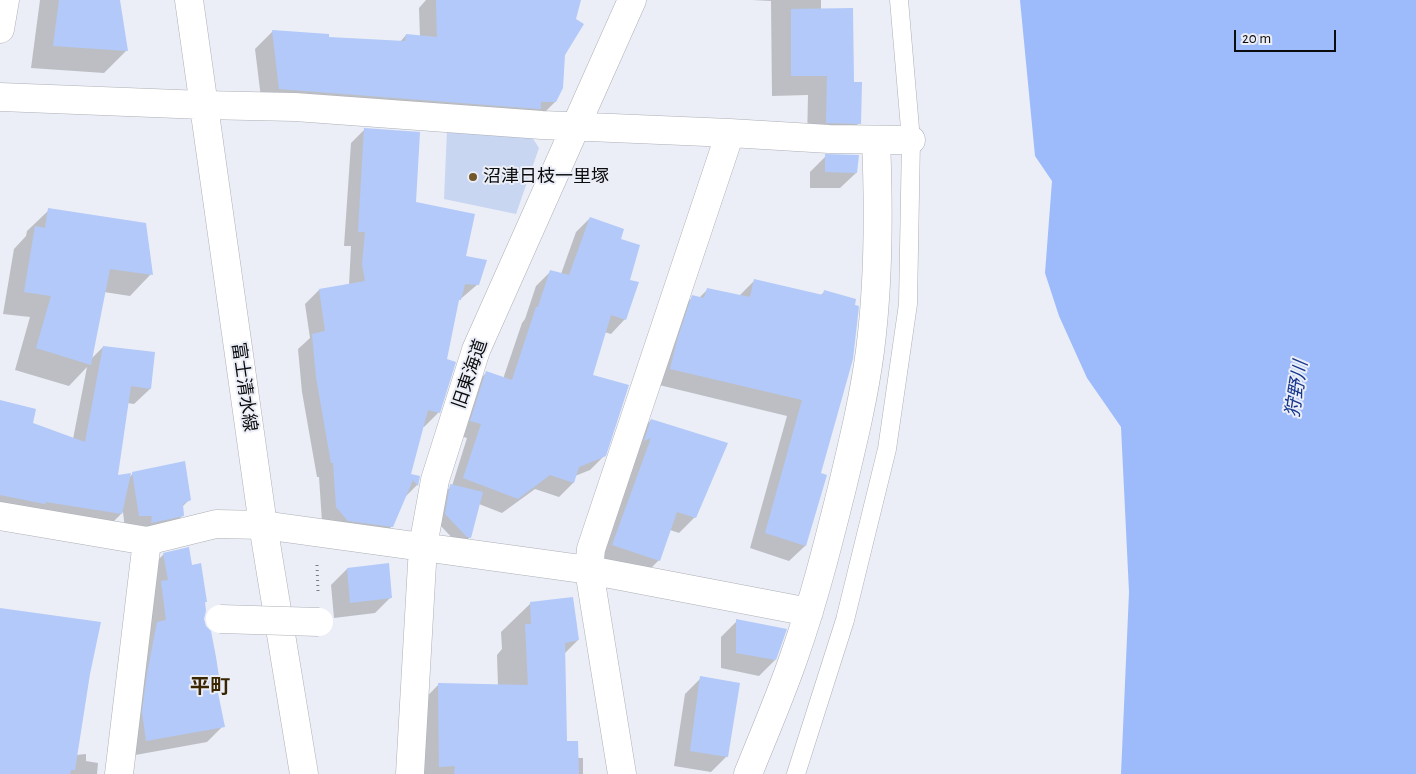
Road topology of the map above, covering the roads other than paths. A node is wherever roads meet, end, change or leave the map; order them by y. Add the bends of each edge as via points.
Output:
1 (4, 0) edge
2 (189, 0) edge
3 (632, 0) edge
4 (900, 0) edge
5 (0, 28) edge
6 (0, 97) edge
7 (204, 105) junction
8 (575, 126) junction
9 (730, 133) junction
10 (876, 140) junction
11 (910, 140) junction
12 (0, 516) edge
13 (263, 525) junction
14 (147, 540) junction
15 (423, 546) junction
16 (589, 570) junction
17 (809, 612) junction
18 (220, 620) dead end
19 (319, 622) dead end
20 (119, 774) edge
21 (304, 774) edge
22 (410, 774) edge
23 (622, 774) edge
24 (748, 774) edge
25 (796, 774) edge

1 - 5 street
2 - 7 street, 富士清水線
3 - 8 street, 旧東海道
4 - 11 lane
6 - 7 street
7 - 8 street via 295,107
7 - 13 street, 富士清水線
8 - 9 street
8 - 15 street, 旧東海道 via 476,350 435,480
9 - 10 street
9 - 16 street via 591,549
10 - 11 street
10 - 17 street via 879,215 870,351 857,429
11 - 25 lane via 908,304 887,449 845,620
12 - 14 street
13 - 14 street via 216,524
13 - 15 street
13 - 21 street, 富士清水線
14 - 20 street
15 - 16 street
15 - 22 street, 旧東海道
16 - 17 street
16 - 23 street
17 - 24 street
18 - 19 street, bridge

